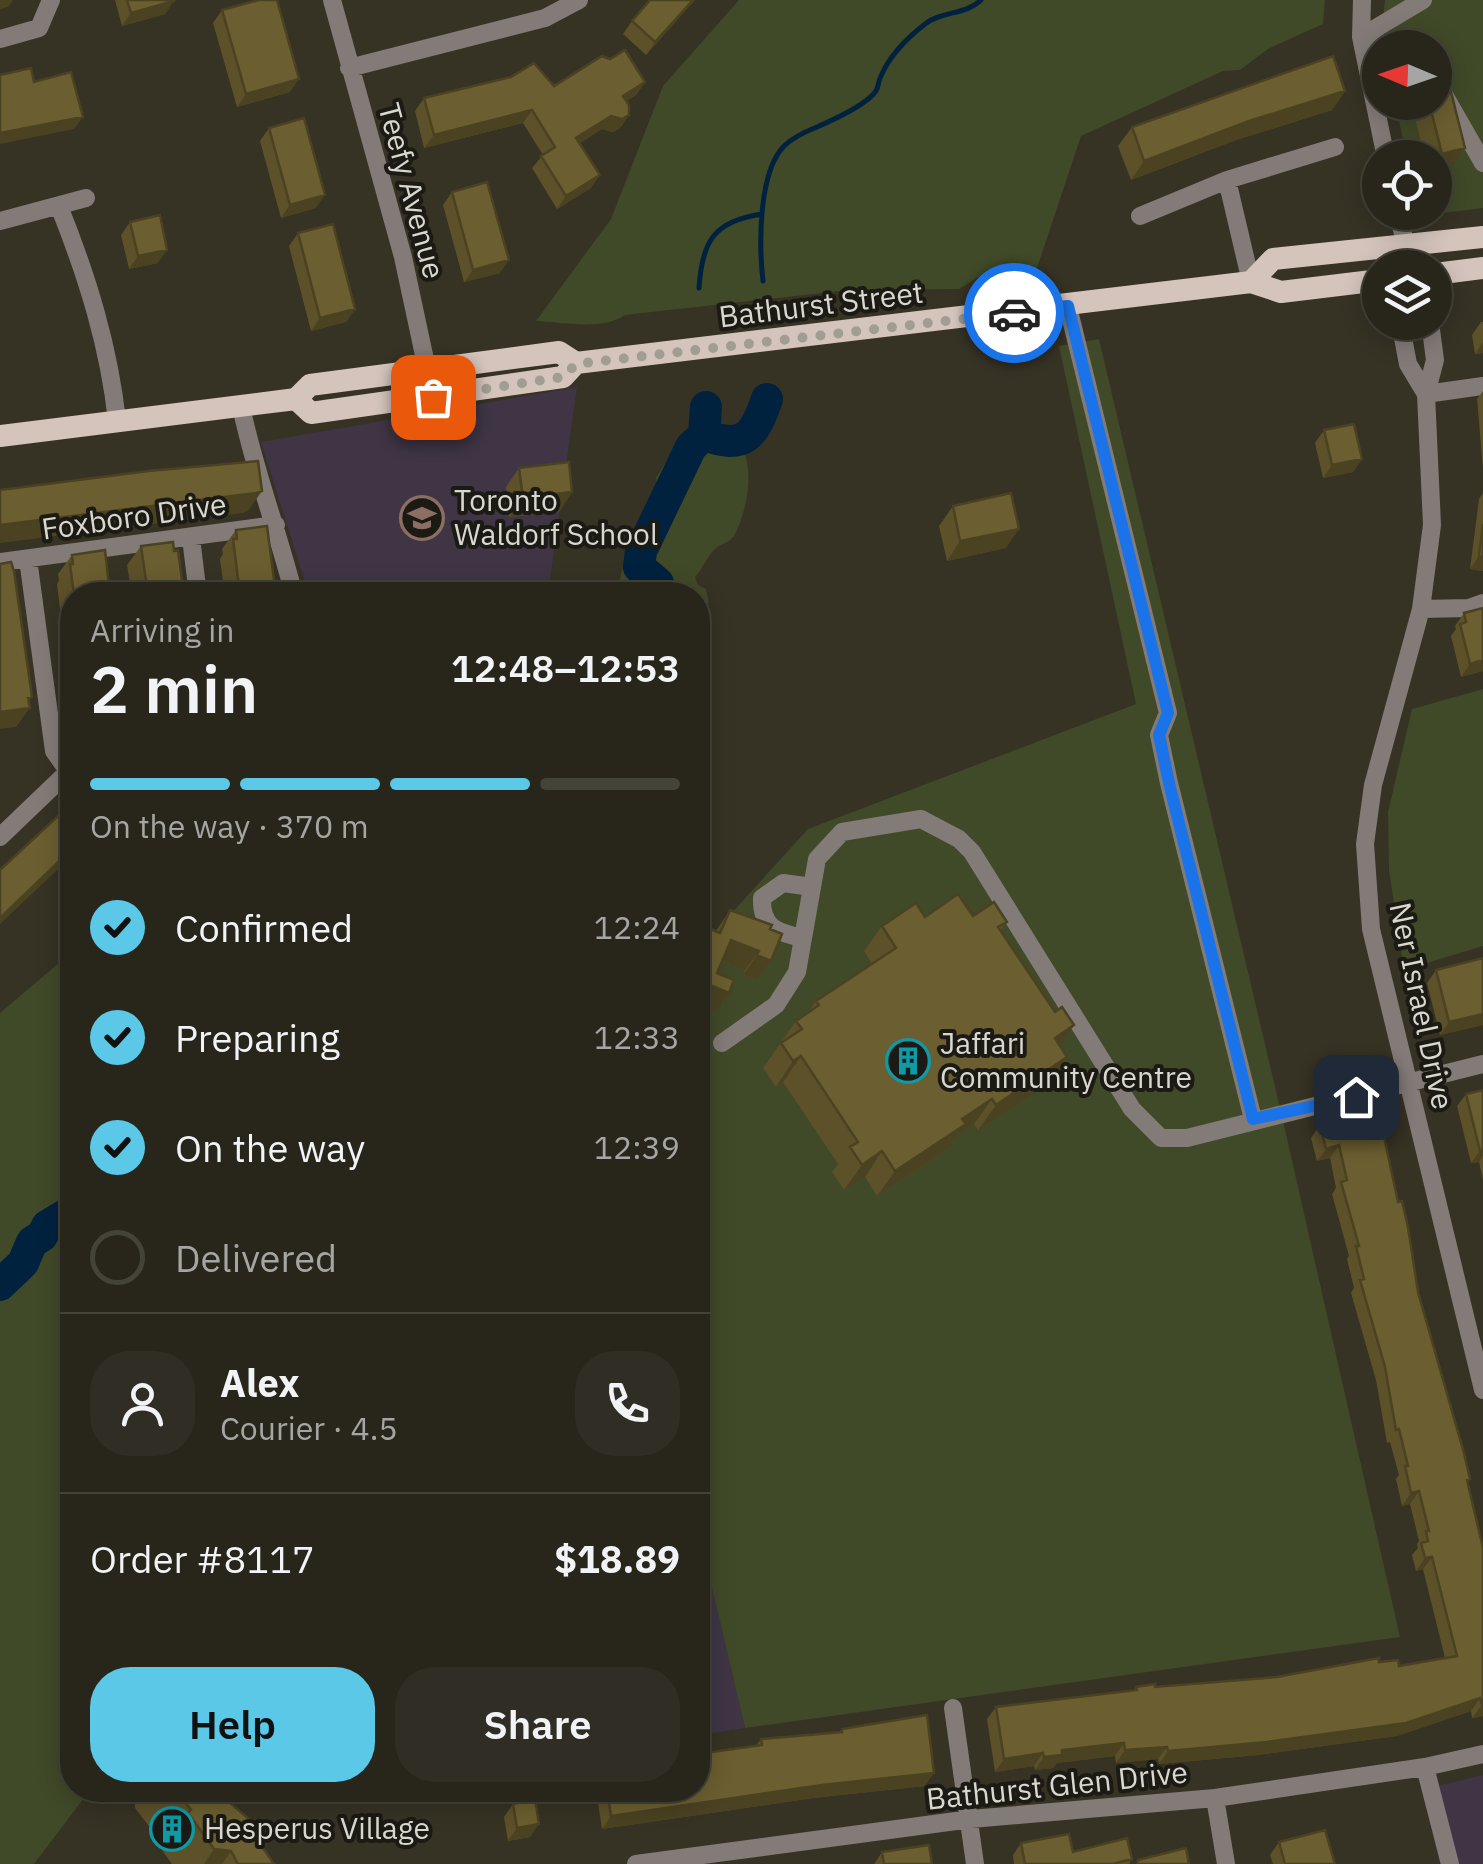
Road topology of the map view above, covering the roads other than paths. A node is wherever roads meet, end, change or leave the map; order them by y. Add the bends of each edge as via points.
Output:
1 (51, 0) edge
2 (332, 0) edge
3 (578, 0) edge
4 (1362, 0) edge
5 (1423, 0) edge
6 (1361, 37) junction
7 (0, 39) edge
8 (349, 68) junction
9 (1452, 109) edge
10 (1382, 140) edge
11 (1335, 147) dead end
12 (1483, 163) edge
13 (1226, 180) junction
14 (86, 198) dead end
15 (59, 206) junction
16 (1140, 216) dead end
17 (0, 221) edge
18 (1483, 237) edge
19 (1430, 250) edge
20 (1362, 258) edge
21 (1483, 268) edge
22 (1452, 272) edge
23 (1251, 282) junction
24 (1362, 282) edge
25 (1068, 306) junction
26 (1403, 340) edge
27 (1432, 340) edge
28 (576, 364) junction
29 (427, 371) junction
30 (1483, 386) edge
31 (1426, 394) junction
32 (433, 397) junction
33 (296, 399) junction
34 (241, 406) junction
35 (117, 422) junction
36 (0, 436) edge
37 (276, 526) junction
38 (190, 538) junction
39 (28, 559) junction
40 (0, 562) edge
41 (196, 582) edge
42 (291, 582) edge
43 (1483, 603) edge
44 (1421, 609) junction
45 (60, 758) edge
46 (60, 780) edge
47 (0, 837) edge
48 (812, 887) junction
49 (802, 938) junction
50 (722, 1042) dead end
51 (1483, 1064) edge
52 (1408, 1085) junction
53 (1253, 1119) junction
54 (1483, 1390) edge
55 (954, 1708) dead end
56 (1483, 1754) edge
57 (1425, 1767) junction
58 (1216, 1798) junction
59 (971, 1819) junction
60 (736, 1858) edge
61 (636, 1864) edge
62 (976, 1864) edge
63 (1226, 1864) edge
64 (1450, 1864) edge

1 - 7 street via 39,28
2 - 8 street, Teefy Avenue
3 - 8 street via 544,18
4 - 6 street
5 - 6 street
6 - 10 street
8 - 29 street, Teefy Avenue via 403,257
9 - 12 street
11 - 13 street
13 - 16 street
13 - 23 street
14 - 15 street
15 - 17 street
15 - 35 street via 101,326
18 - 19 main road, Bathurst Street
20 - 23 main road, Bathurst Street via 1273,259
21 - 22 main road
23 - 24 main road, Bathurst Street via 1281,292
23 - 25 main road, Bathurst Street
25 - 28 main road, Bathurst Street
25 - 53 street via 1168,713 1159,735 1169,783
26 - 31 street, Ner Israel Drive via 1408,364
27 - 31 street, Ner Israel Drive
28 - 29 main road, Bathurst Street via 559,352
28 - 32 main road, Bathurst Street via 563,377
29 - 32 street, Teefy Avenue
29 - 33 main road, Bathurst Street via 310,385
30 - 31 street
31 - 44 street, Ner Israel Drive via 1432,525
32 - 33 main road, Bathurst Street via 312,412
33 - 34 main road, Bathurst Street
34 - 35 main road, Bathurst Street
34 - 37 street
35 - 36 main road, Bathurst Street
37 - 38 street, Foxboro Drive
37 - 42 street
38 - 39 street, Foxboro Drive
38 - 41 street
39 - 40 street, Foxboro Drive
39 - 45 street
43 - 44 street
44 - 52 street, Ner Israel Drive via 1373,784 1365,844 1371,929
46 - 47 street
48 - 49 street
48 - 49 street via 783,883 762,898 767,925
48 - 53 street via 817,859 842,832 921,819 960,839 1132,1110 1161,1138 1187,1138
49 - 50 street via 798,972 776,1005
51 - 52 street
52 - 53 street
52 - 54 street, Ner Israel Drive
55 - 59 street
56 - 57 street, Bathurst Glen Drive
57 - 58 street, Bathurst Glen Drive
57 - 64 street
58 - 59 street, Bathurst Glen Drive
58 - 63 street
59 - 60 street, Bathurst Glen Drive
59 - 62 street
60 - 61 street, Bathurst Glen Drive

